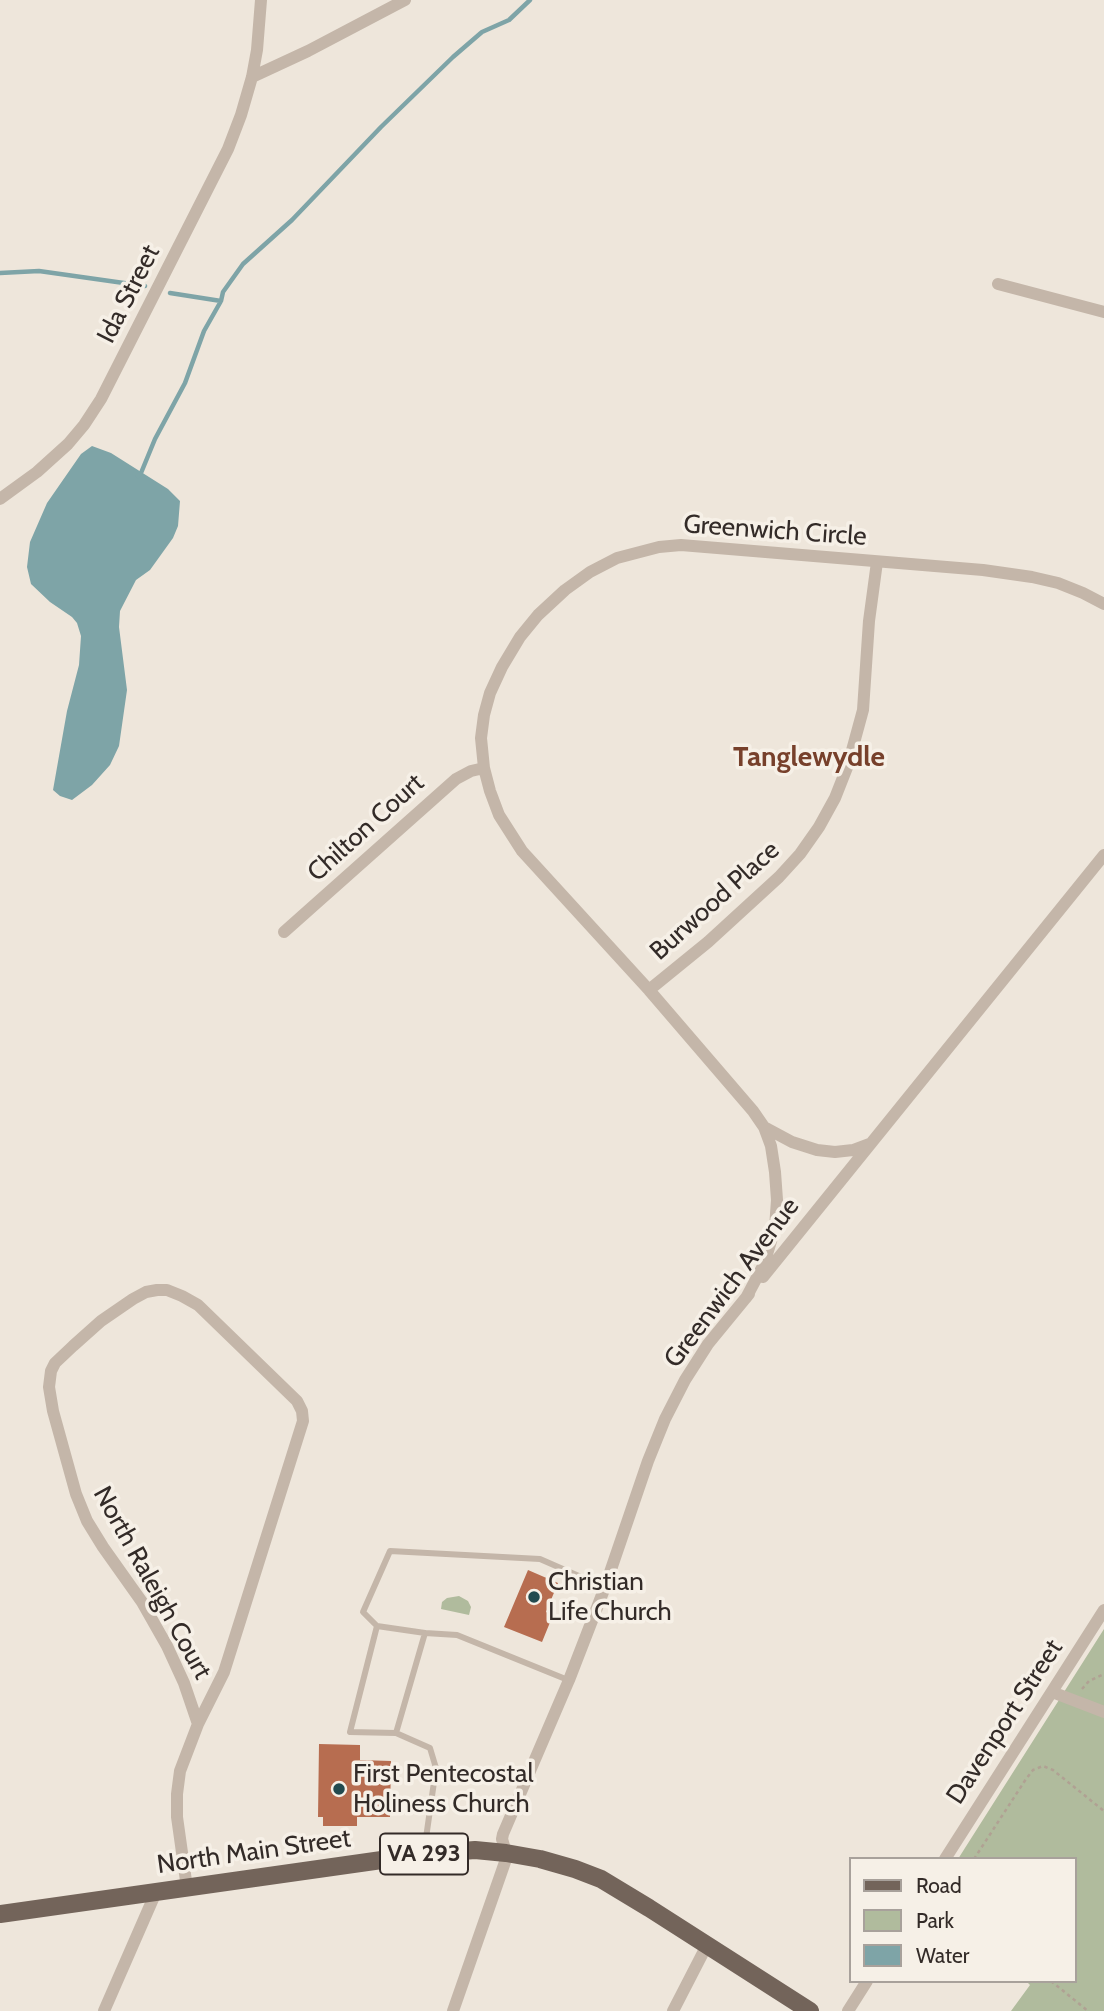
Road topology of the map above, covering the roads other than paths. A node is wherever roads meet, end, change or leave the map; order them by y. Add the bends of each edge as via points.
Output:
1 (261, 0) edge
2 (405, 0) edge
3 (252, 77) junction
4 (999, 284) dead end
5 (1104, 312) edge
6 (0, 499) edge
7 (877, 562) junction
8 (1104, 604) edge
9 (484, 768) junction
10 (1104, 855) edge
11 (284, 932) dead end
12 (649, 990) junction
13 (764, 1127) junction
14 (870, 1144) junction
15 (746, 1298) junction
16 (605, 1587) junction
17 (1104, 1610) edge
18 (377, 1626) junction
19 (425, 1633) junction
20 (569, 1680) junction
21 (1052, 1692) junction
22 (1104, 1712) edge
23 (198, 1724) junction
24 (396, 1733) junction
25 (506, 1853) junction
26 (424, 1854) junction
27 (946, 1857) edge
28 (187, 1888) junction
29 (156, 1892) junction
30 (0, 1914) edge
31 (707, 1945) junction
32 (866, 1983) edge
33 (104, 2011) edge
34 (453, 2011) edge
35 (673, 2011) edge
36 (810, 2011) edge
37 (848, 2011) edge

1 - 3 street, Ida Street
2 - 3 street
3 - 6 street, Ida Street via 228,149 101,399 68,444
4 - 5 street
7 - 8 street, Greenwich Circle via 1032,577 1058,583
7 - 9 street, Greenwich Circle via 681,545 638,551 590,572 538,615 502,667 484,715
7 - 12 street, Burwood Place via 863,710 835,798 807,845 779,877
9 - 11 street, Chilton Court via 456,779
9 - 12 street, Greenwich Circle via 499,815 522,850
10 - 14 street
12 - 13 street, Greenwich Circle
13 - 14 street, Greenwich Circle via 817,1150 853,1150
13 - 15 street, Greenwich Circle via 775,1172 775,1228 764,1264
14 - 15 street, Greenwich Avenue
15 - 16 street, Greenwich Avenue via 708,1344 665,1419
16 - 18 lane via 540,1559 390,1551 363,1612
16 - 20 street, Greenwich Avenue
17 - 21 street, Davenport Street
18 - 19 lane
18 - 24 lane via 350,1732
19 - 20 lane via 457,1635
19 - 24 lane
20 - 25 street, Greenwich Avenue via 503,1834
21 - 22 street
21 - 27 street, Davenport Street
23 - 23 street, North Raleigh Court via 224,1672 303,1421 302,1410 198,1305 157,1290 145,1292 102,1321 55,1363 49,1382 76,1494 103,1547 167,1646
23 - 28 street, North Raleigh Court via 180,1771 177,1794
24 - 26 lane via 430,1748 436,1768
25 - 26 main road, North Main Street / VA 293
25 - 31 main road, North Main Street / VA 293 via 540,1858 601,1879
25 - 34 street, Greenwich Avenue
26 - 28 main road, North Main Street / VA 293
28 - 29 main road, North Main Street / VA 293
29 - 30 main road, North Main Street / VA 293
29 - 33 street
31 - 35 street
31 - 36 main road, North Main Street / VA 293
32 - 37 street

